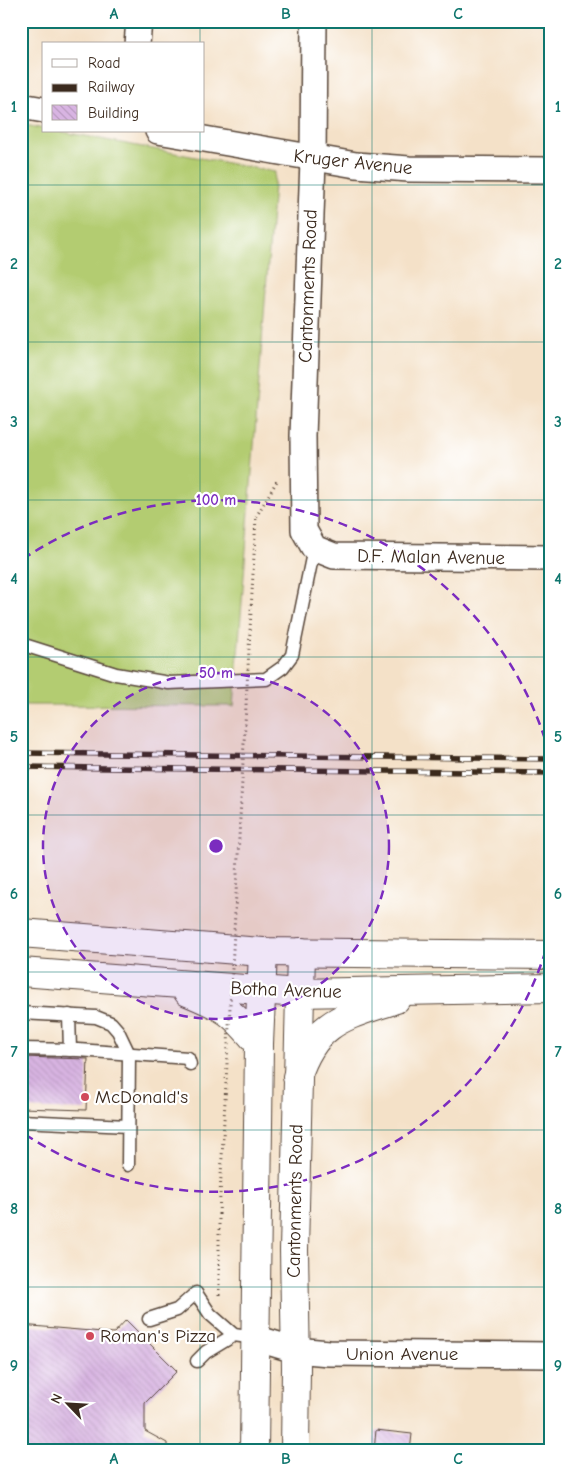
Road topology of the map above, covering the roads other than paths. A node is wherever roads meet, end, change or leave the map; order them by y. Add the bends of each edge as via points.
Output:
1 (139, 21) edge
2 (314, 21) edge
3 (137, 42) edge
4 (21, 106) edge
5 (42, 110) edge
6 (163, 132) edge
7 (313, 160) junction
8 (551, 170) edge
9 (314, 548) junction
10 (551, 558) edge
11 (21, 644) edge
12 (21, 933) edge
13 (263, 952) junction
14 (301, 952) junction
15 (551, 955) edge
16 (21, 972) edge
17 (164, 982) junction
18 (551, 988) edge
19 (262, 991) junction
20 (421, 991) junction
21 (299, 993) junction
22 (21, 1014) edge
23 (70, 1015) junction
24 (259, 1044) junction
25 (21, 1049) edge
26 (70, 1050) junction
27 (129, 1054) junction
28 (190, 1064) dead end
29 (297, 1077) junction
30 (21, 1121) edge
31 (128, 1126) junction
32 (128, 1165) dead end
33 (149, 1319) dead end
34 (245, 1337) junction
35 (295, 1350) junction
36 (551, 1355) edge
37 (197, 1361) dead end
38 (254, 1451) edge
39 (295, 1451) edge

1 - 3 street
2 - 7 street, Cantonments Road
4 - 5 street
6 - 7 street, Kruger Avenue
7 - 8 street, Kruger Avenue via 409,169
7 - 9 street, Cantonments Road via 303,436 304,530
9 - 10 street, D.F. Malan Avenue via 334,556
9 - 11 lane via 292,655 266,680 169,683 116,674
12 - 13 main road, Botha Avenue
13 - 14 main road, Botha Avenue
13 - 19 main road, Cantonments Road
14 - 15 main road, Botha Avenue
14 - 21 main road, Cantonments Road
16 - 17 main road, Botha Avenue
17 - 19 main road, Botha Avenue
17 - 24 main road via 226,1009 238,1018
18 - 20 main road, Botha Avenue
19 - 21 main road, Botha Avenue
19 - 24 main road, Cantonments Road
20 - 21 main road, Botha Avenue
20 - 29 main road via 330,1024 313,1042
21 - 29 main road, Cantonments Road
22 - 23 lane
23 - 26 lane
23 - 27 lane via 96,1017 111,1023
24 - 34 main road, Cantonments Road
25 - 26 lane
26 - 27 lane
27 - 28 lane via 188,1058
27 - 31 lane
29 - 35 main road, Cantonments Road
30 - 31 lane
31 - 32 lane
33 - 34 lane via 177,1310 196,1293 219,1323
34 - 35 street, Union Avenue
34 - 37 lane via 206,1352
34 - 38 main road, Cantonments Road
35 - 36 street, Union Avenue
35 - 39 main road, Cantonments Road

